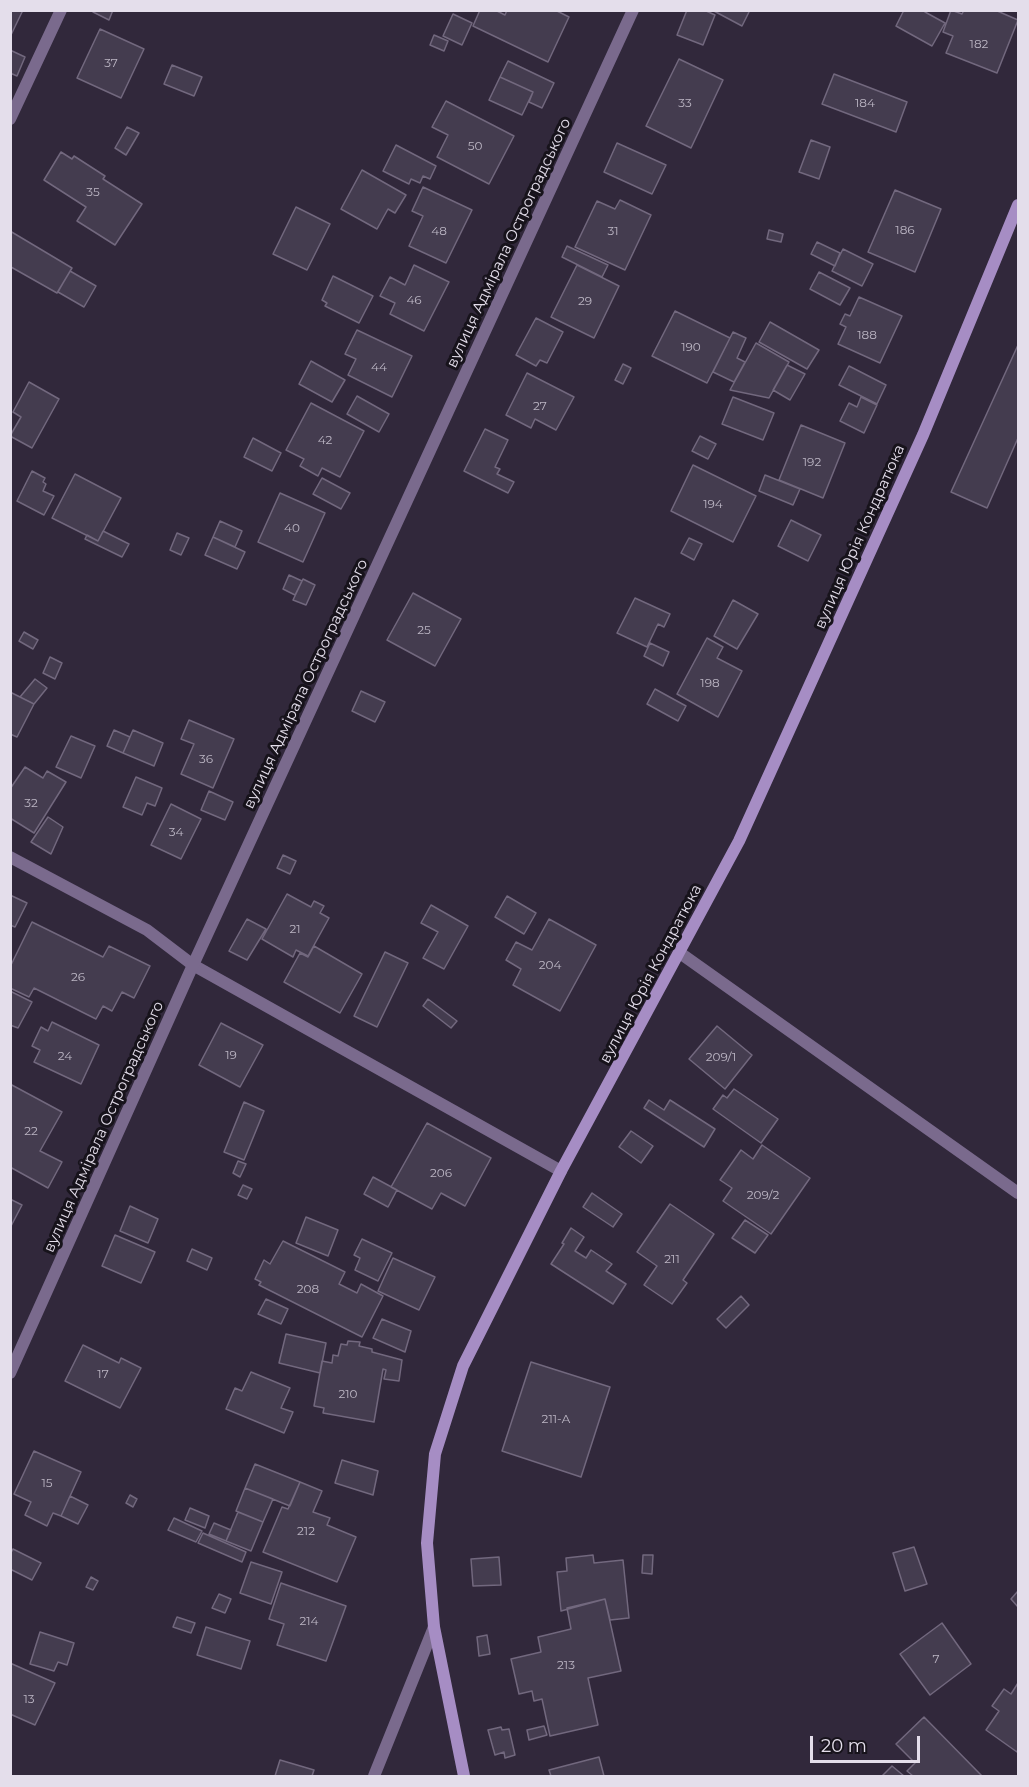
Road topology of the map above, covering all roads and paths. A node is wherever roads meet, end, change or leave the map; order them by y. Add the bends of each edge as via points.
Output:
1 (61, 10) edge
2 (633, 10) edge
3 (10, 119) edge
4 (1018, 206) edge
5 (10, 857) edge
6 (680, 953) junction
7 (193, 965) junction
8 (561, 1171) junction
9 (1018, 1193) edge
10 (10, 1373) edge
11 (434, 1627) junction
12 (374, 1776) edge
13 (464, 1776) edge

1 - 3 street
2 - 7 street, вулиця Адмірала Остроградського
4 - 6 street, вулиця Юрія Кондратюка via 923,435 739,841
5 - 7 street via 147,930
6 - 8 street, вулиця Юрія Кондратюка
6 - 9 street
7 - 8 street
7 - 10 street, вулиця Адмірала Остроградського
8 - 11 street, вулиця Юрія Кондратюка via 463,1366 435,1454 427,1543
11 - 12 street
11 - 13 street, вулиця Юрія Кондратюка

